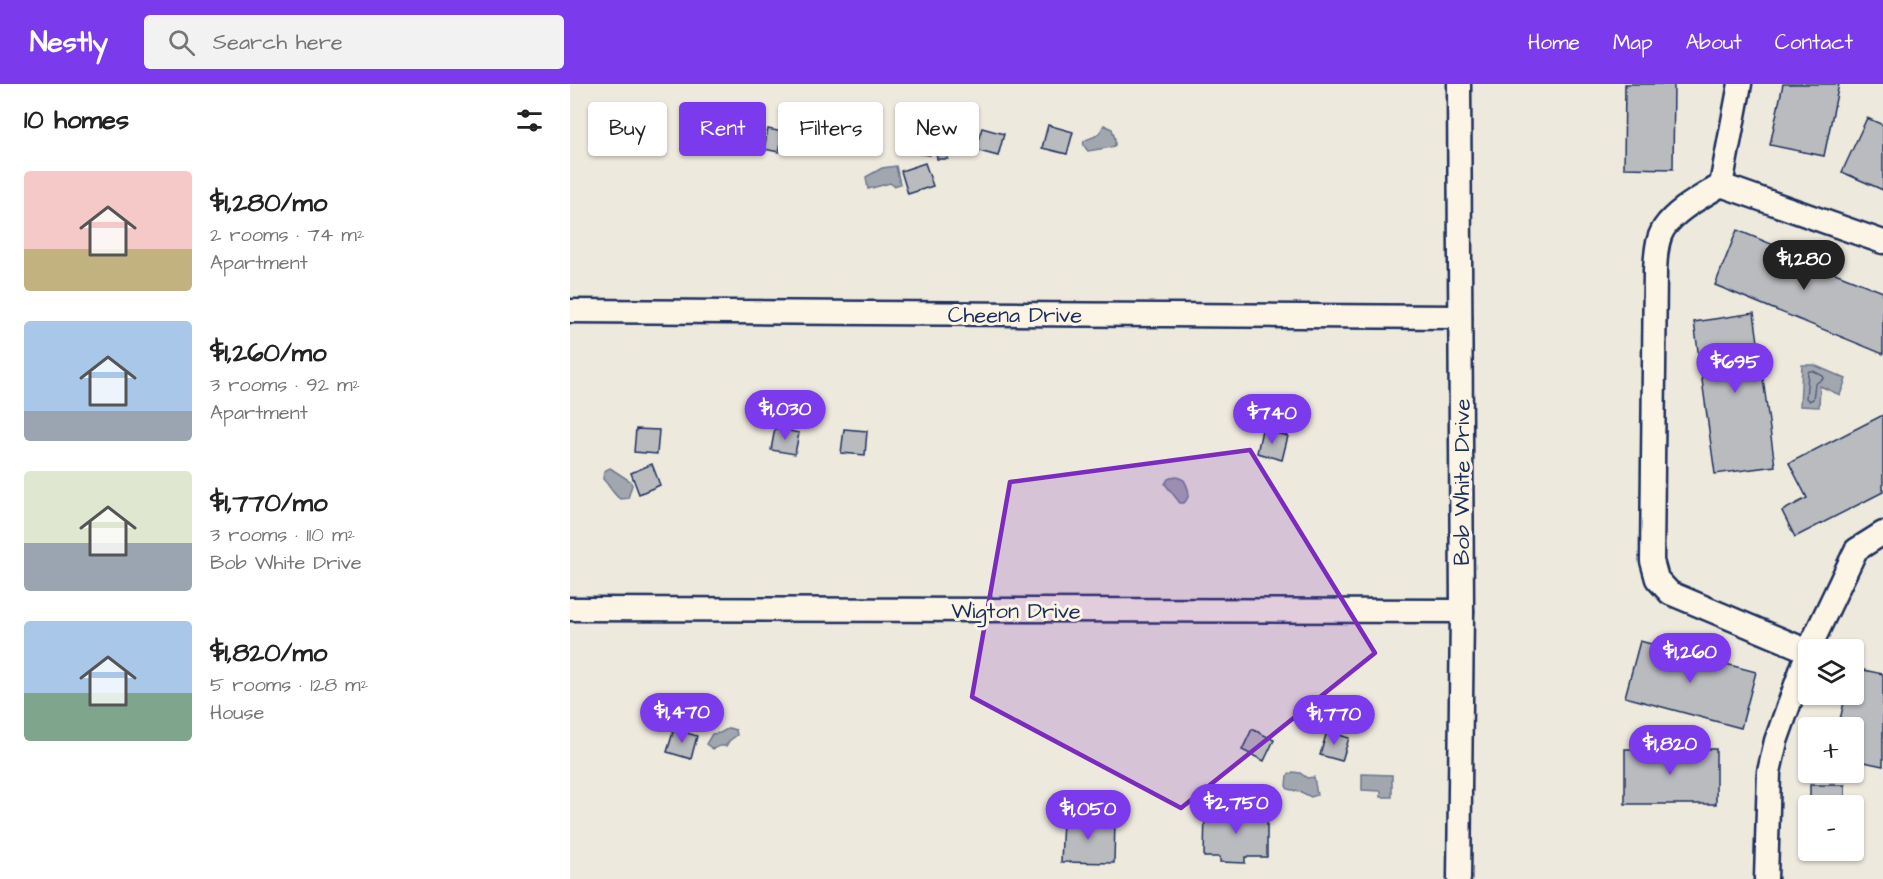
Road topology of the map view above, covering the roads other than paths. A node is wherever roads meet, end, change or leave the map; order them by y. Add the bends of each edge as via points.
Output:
1 (1459, 84) edge
2 (1740, 84) edge
3 (1721, 186) junction
4 (1883, 242) edge
5 (570, 311) edge
6 (1460, 316) junction
7 (1883, 532) edge
8 (570, 609) edge
9 (1462, 611) junction
10 (1814, 639) edge
11 (1798, 647) edge
12 (1798, 679) edge
13 (1459, 879) edge
14 (1766, 879) edge

1 - 6 street, Bob White Drive
2 - 3 street
3 - 4 street
3 - 11 street via 1678,214 1664,229 1657,248 1652,561 1657,579 1670,593
5 - 6 street, Cheena Drive
6 - 9 street, Bob White Drive
7 - 10 street via 1856,550
8 - 9 street, Wigton Drive
9 - 13 street, Bob White Drive
12 - 14 street via 1769,772

